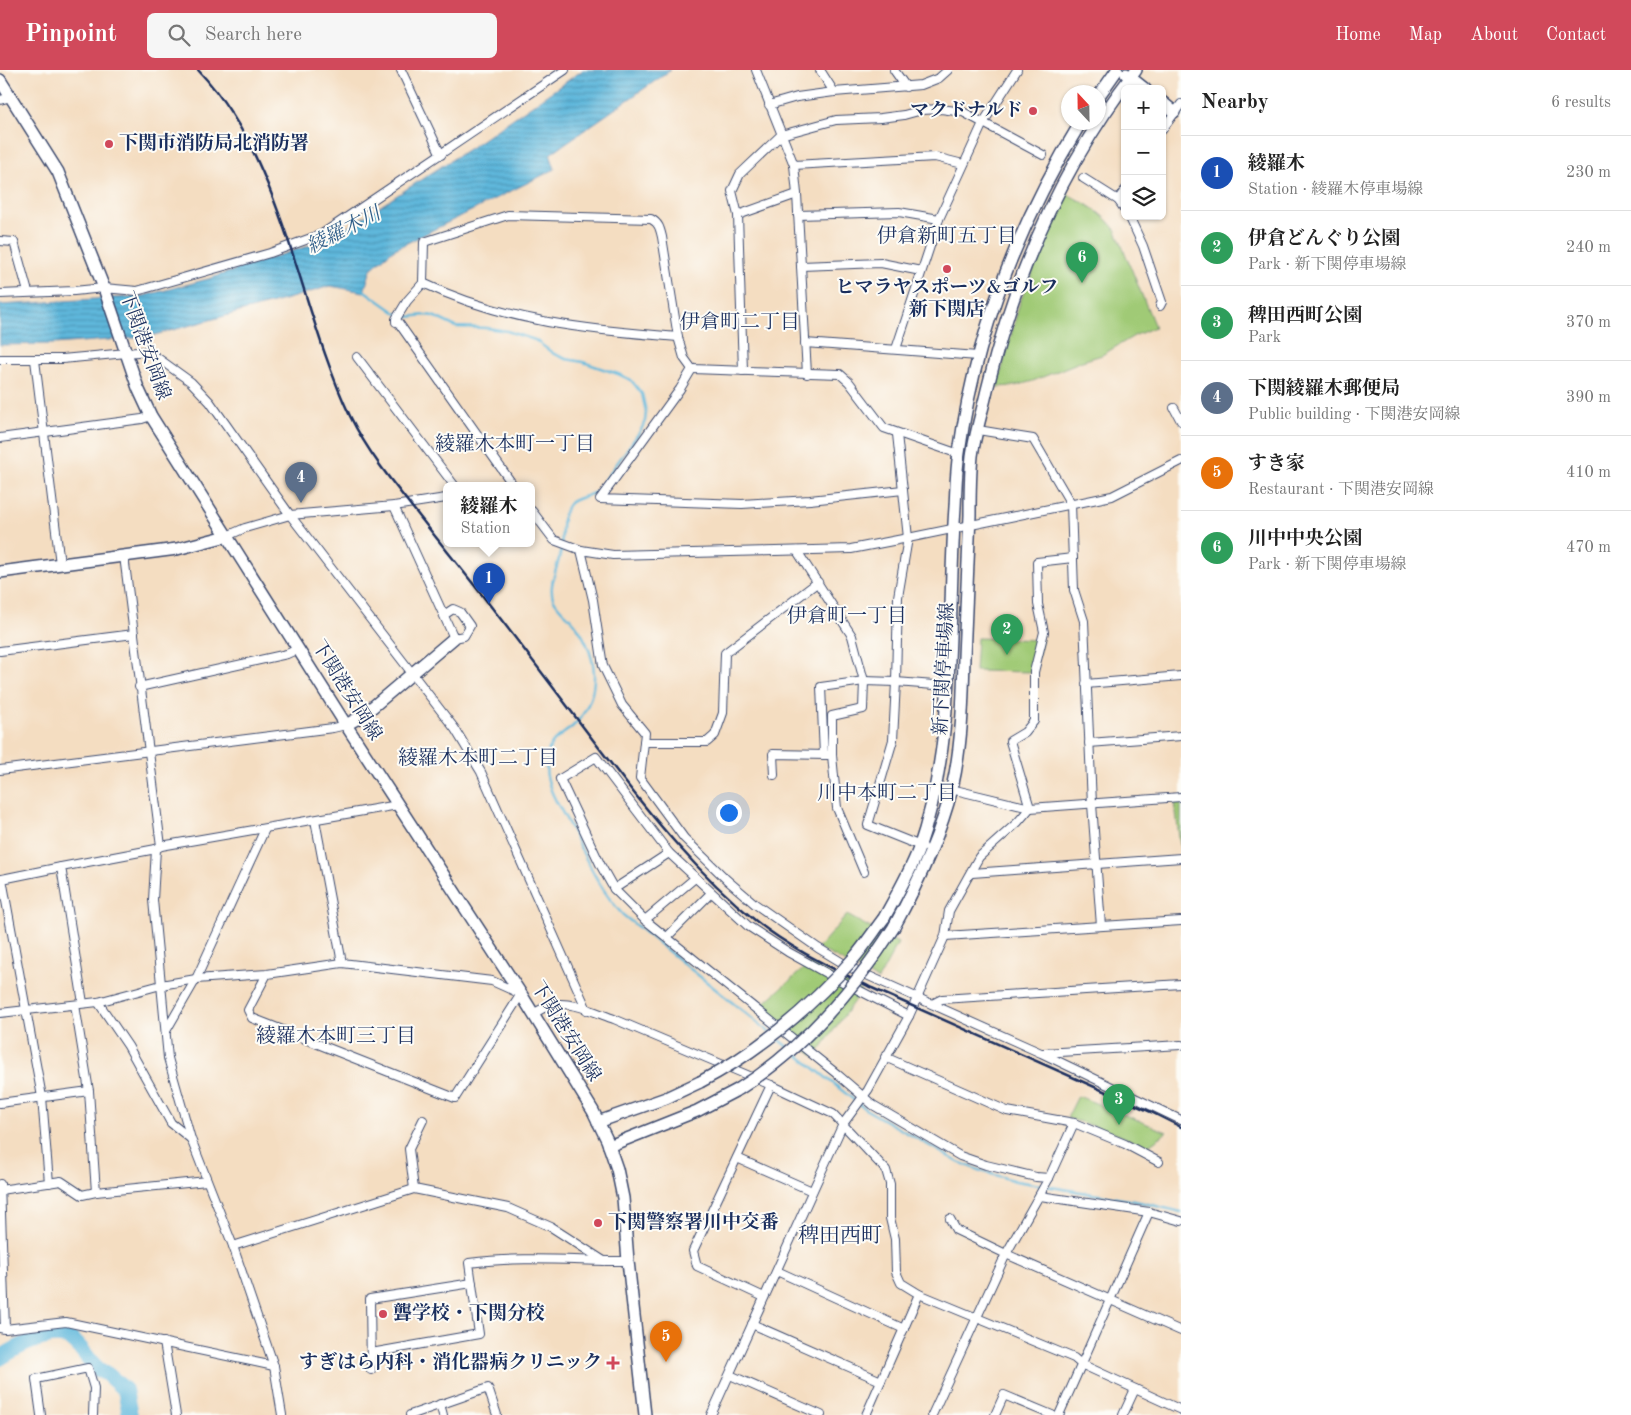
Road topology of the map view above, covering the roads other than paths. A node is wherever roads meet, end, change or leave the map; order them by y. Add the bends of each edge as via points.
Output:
1 (401, 70) edge
2 (565, 70) edge
3 (756, 70) edge
4 (820, 70) edge
5 (894, 70) edge
6 (948, 70) edge
7 (1017, 70) edge
8 (1119, 70) edge
9 (554, 73) edge
10 (1133, 74) edge
11 (0, 80) edge
12 (1142, 85) edge
13 (906, 87) junction
14 (1106, 87) edge
15 (834, 92) junction
16 (5, 98) edge
17 (1166, 104) edge
18 (769, 106) junction
19 (1178, 108) edge
20 (983, 123) junction
21 (1166, 124) edge
22 (1076, 130) edge
23 (781, 135) junction
24 (441, 155) junction
25 (1043, 155) dead end
26 (963, 164) junction
27 (794, 165) junction
28 (1083, 178) dead end
29 (797, 194) junction
30 (1121, 196) edge
31 (1118, 200) junction
32 (1121, 204) edge
33 (738, 215) junction
34 (798, 215) junction
35 (939, 219) junction
36 (1131, 220) edge
37 (0, 241) edge
38 (801, 266) junction
39 (921, 271) junction
40 (422, 283) junction
41 (105, 291) junction
42 (28, 292) junction
43 (0, 294) edge
44 (1160, 306) dead end
45 (678, 337) junction
46 (805, 343) junction
47 (896, 349) junction
48 (125, 351) junction
49 (978, 356) junction
50 (357, 357) dead end
51 (0, 359) edge
52 (36, 360) junction
53 (692, 369) junction
54 (743, 371) junction
55 (807, 374) junction
56 (1174, 408) dead end
57 (151, 416) junction
58 (1181, 421) edge
59 (978, 430) junction
60 (44, 432) junction
61 (898, 434) junction
62 (0, 438) edge
63 (958, 454) junction
64 (1181, 460) edge
65 (452, 482) edge
66 (511, 482) edge
67 (903, 490) junction
68 (443, 498) edge
69 (1071, 504) junction
70 (394, 506) junction
71 (290, 515) junction
72 (535, 516) edge
73 (535, 523) edge
74 (541, 525) junction
75 (969, 526) junction
76 (953, 528) junction
77 (227, 536) junction
78 (908, 538) junction
79 (582, 550) junction
80 (797, 551) junction
81 (124, 556) junction
82 (1073, 558) junction
83 (60, 564) junction
84 (0, 572) edge
85 (818, 582) junction
86 (444, 615) junction
87 (134, 634) junction
88 (454, 638) junction
89 (298, 649) junction
90 (0, 651) edge
91 (411, 674) junction
92 (1181, 676) edge
93 (864, 681) junction
94 (896, 682) junction
95 (1086, 684) junction
96 (947, 686) junction
97 (139, 687) junction
98 (346, 725) junction
99 (1181, 736) edge
100 (644, 742) junction
101 (1089, 743) junction
102 (149, 751) junction
103 (828, 755) junction
104 (0, 770) edge
105 (774, 776) dead end
106 (952, 789) junction
107 (1181, 797) edge
108 (1092, 804) junction
109 (398, 806) junction
110 (1030, 808) junction
111 (315, 820) junction
112 (265, 829) junction
113 (919, 846) junction
114 (158, 847) junction
115 (932, 850) junction
116 (669, 853) junction
117 (1181, 858) edge
118 (1097, 864) junction
119 (61, 868) junction
120 (864, 872) dead end
121 (972, 873) junction
122 (695, 878) junction
123 (1, 879) edge
124 (614, 889) junction
125 (711, 893) junction
126 (645, 920) junction
127 (1181, 921) edge
128 (1101, 926) junction
129 (945, 936) junction
130 (667, 937) junction
131 (342, 963) junction
132 (268, 974) junction
133 (196, 979) junction
134 (1181, 984) edge
135 (161, 985) junction
136 (521, 994) junction
137 (917, 998) junction
138 (98, 1002) junction
139 (79, 1004) junction
140 (932, 1004) junction
141 (25, 1010) junction
142 (587, 1010) junction
143 (0, 1013) edge
144 (533, 1014) junction
145 (909, 1016) junction
146 (166, 1032) junction
147 (1181, 1045) edge
148 (1040, 1053) junction
149 (885, 1057) junction
150 (771, 1085) junction
151 (89, 1091) junction
152 (42, 1098) junction
153 (862, 1098) junction
154 (0, 1103) edge
155 (423, 1120) dead end
156 (1181, 1120) edge
157 (598, 1122) junction
158 (1074, 1123) junction
159 (843, 1124) junction
160 (191, 1140) junction
161 (609, 1146) junction
162 (737, 1158) junction
163 (1159, 1162) dead end
164 (1049, 1179) junction
165 (207, 1181) junction
166 (49, 1183) junction
167 (0, 1184) edge
168 (414, 1189) junction
169 (0, 1190) edge
170 (96, 1192) junction
171 (812, 1192) junction
172 (1041, 1194) junction
173 (1149, 1212) junction
174 (950, 1219) dead end
175 (1181, 1221) edge
176 (233, 1246) junction
177 (1006, 1254) junction
178 (604, 1261) junction
179 (628, 1261) junction
180 (777, 1271) junction
181 (472, 1283) junction
182 (919, 1294) junction
183 (764, 1297) junction
184 (1110, 1299) junction
185 (976, 1317) junction
186 (752, 1324) junction
187 (3, 1329) edge
188 (904, 1329) junction
189 (1181, 1331) edge
190 (164, 1342) junction
191 (371, 1352) junction
192 (1081, 1364) junction
193 (274, 1366) junction
194 (371, 1370) dead end
195 (730, 1375) junction
196 (881, 1380) junction
197 (1135, 1389) junction
198 (440, 1404) junction
199 (1181, 1410) edge
200 (41, 1415) edge
201 (93, 1415) edge
202 (176, 1415) edge
203 (282, 1415) edge
204 (410, 1415) edge
205 (443, 1415) edge
206 (497, 1415) edge
207 (645, 1415) edge
208 (711, 1415) edge
209 (821, 1415) edge
210 (866, 1415) edge
211 (932, 1415) edge
212 (995, 1415) edge
213 (1052, 1415) edge
214 (1059, 1415) edge
215 (1123, 1415) edge

1 - 24 street
2 - 9 street
3 - 18 street
4 - 15 street
5 - 13 street
6 - 13 street via 939,78
7 - 20 street
8 - 10 main road
8 - 14 main road
9 - 24 street
10 - 12 main road
10 - 59 main road, 新下関停車場線 via 1093,130 1028,256 1002,331
11 - 16 main road, 下関港安岡線
13 - 15 street
15 - 18 street via 797,97
16 - 41 main road, 下関港安岡線 via 58,172
17 - 19 main road
18 - 23 street
19 - 21 street
20 - 23 street via 963,112 922,110 881,118 836,120
20 - 25 street
20 - 26 street
22 - 49 main road, 新下関停車場線 via 1047,182 1015,252
23 - 27 street
23 - 33 street via 740,174 732,191
24 - 41 street via 322,234 270,253 137,291
26 - 27 street via 935,157
26 - 35 street
27 - 29 street
28 - 31 street
29 - 33 street
29 - 34 street
30 - 31 street
31 - 32 street
33 - 54 street
34 - 35 street via 899,212
34 - 38 street
35 - 39 street
36 - 44 street via 1162,302
37 - 42 street via 14,242
38 - 39 street via 881,263
38 - 46 street
39 - 47 street
40 - 45 street via 453,298 528,318 592,330
40 - 45 street via 424,242 508,215 651,219 659,226 662,237
40 - 66 street via 402,308 396,322 435,372
41 - 42 street
41 - 48 main road, 下関港安岡線
42 - 43 street
45 - 53 street via 684,358
46 - 47 street
46 - 55 street
47 - 49 street
48 - 52 street
48 - 57 main road, 下関港安岡線
48 - 71 street via 148,351 191,382 226,423
49 - 63 main road, 新下関停車場線
50 - 65 street
51 - 52 street
52 - 60 street
53 - 54 street
53 - 67 street via 600,498 742,504
54 - 55 street
55 - 61 street via 840,374 884,428
56 - 58 street
57 - 60 street via 142,420
57 - 77 main road, 下関港安岡線
59 - 69 street via 1033,439
59 - 75 main road, 新下関停車場線 via 972,456
60 - 62 street
60 - 83 street
61 - 63 street
61 - 67 street
63 - 76 main road, 新下関停車場線
64 - 69 street via 1112,496
67 - 78 street
68 - 70 street
69 - 75 street
69 - 82 street
70 - 71 street
70 - 86 street
71 - 77 street
71 - 91 street
72 - 74 street
73 - 74 street
74 - 79 street via 556,541
75 - 76 street
75 - 106 main road, 新下関停車場線 via 963,686
76 - 78 street
76 - 96 main road, 新下関停車場線
77 - 81 main road via 177,550
77 - 89 main road, 下関港安岡線
78 - 80 street via 851,549
78 - 94 street via 898,597
79 - 80 street via 612,555
79 - 100 street via 604,666 622,704 645,733
80 - 85 street
81 - 83 main road
81 - 87 street
82 - 95 street via 1074,590 1084,621
82 - 110 street via 1037,562 1038,604 1044,632 1034,672 1034,721 1025,732 1010,741
83 - 84 main road
85 - 93 street via 852,636
85 - 100 street via 725,653 723,713 715,736 707,742
86 - 88 street
86 - 88 street via 453,609 460,612 470,626 464,636
87 - 90 street
87 - 97 street
88 - 91 main road
89 - 97 street
89 - 98 main road, 下関港安岡線
91 - 98 main road via 362,716
91 - 142 street via 455,729 481,772
92 - 95 street
93 - 94 street
93 - 103 street via 863,709 832,716
93 - 103 street via 821,687
94 - 96 street
94 - 113 street via 893,740 868,825
95 - 101 street
96 - 113 main road, 新下関停車場線 via 939,766
97 - 102 street
98 - 102 street
98 - 109 main road, 下関港安岡線
99 - 101 street
100 - 137 street via 640,778 684,838 727,880 818,948 851,968
101 - 108 street
102 - 104 street
102 - 114 street
103 - 105 street via 773,754
103 - 120 street via 837,808
106 - 110 street
106 - 115 main road, 新下関停車場線
107 - 108 street
108 - 110 street
108 - 118 street
109 - 111 street
109 - 136 main road, 下関港安岡線
110 - 121 street via 979,858
111 - 112 street
111 - 131 street
112 - 114 street
112 - 133 street
113 - 115 street
113 - 157 main road, 新下関停車場線, bridge via 884,918 855,956 801,1012 752,1051 700,1082
114 - 119 street
114 - 135 street via 153,900
115 - 161 main road, 新下関停車場線, bridge via 894,927 871,963 810,1033 739,1090 697,1111
116 - 122 street
116 - 124 street
116 - 124 street via 596,758 560,779
117 - 118 street
118 - 121 street
118 - 128 street
119 - 123 street
119 - 139 street
121 - 129 street via 949,911
122 - 125 street
122 - 126 street
123 - 141 street
124 - 126 street
125 - 130 street
125 - 145 street via 748,926 788,952
126 - 130 street
127 - 128 street
128 - 129 street
129 - 137 street
130 - 153 street via 838,1074
131 - 132 street
131 - 136 street via 492,981
132 - 133 street
132 - 136 street via 248,1010 252,1018 455,1098
133 - 135 street
133 - 146 street
134 - 140 street via 942,999
135 - 138 street
135 - 146 street
136 - 144 main road, 下関港安岡線
137 - 140 street
137 - 145 street
138 - 139 street
138 - 160 street via 128,1046 172,1123
139 - 141 street
139 - 151 street
140 - 148 street
141 - 143 street
141 - 152 street
142 - 144 street via 564,1004 548,1006
142 - 150 street
144 - 157 main road, 下関港安岡線
145 - 149 street
146 - 160 street via 168,1058
147 - 148 street
148 - 156 street
149 - 153 street
149 - 158 street via 1007,1111
150 - 159 street via 833,1114
150 - 162 street
151 - 152 street
151 - 170 street
152 - 154 street
152 - 166 street
153 - 159 street
153 - 164 street via 960,1156
155 - 168 street via 409,1150
157 - 161 main road, 下関港安岡線
158 - 163 street
158 - 164 street
159 - 171 street
159 - 182 street via 886,1170 890,1184 896,1272 901,1283
160 - 165 street
161 - 179 main road, 下関港安岡線 via 623,1198
162 - 171 street
162 - 183 street via 693,1251 697,1266
164 - 172 street
165 - 170 street
165 - 176 street
166 - 169 street
166 - 170 street via 61,1181 82,1195
167 - 169 street
168 - 176 street
168 - 178 street via 508,1208 551,1227
169 - 187 street
171 - 180 street
172 - 173 street
172 - 177 street
173 - 175 street
173 - 184 street
174 - 177 street via 956,1230
176 - 193 street
177 - 184 street
177 - 185 street
178 - 179 street
178 - 181 street via 499,1260 469,1263
179 - 207 main road, 下関港安岡線
180 - 183 street
180 - 188 street
181 - 191 street via 370,1299
181 - 191 street via 479,1334
182 - 185 street
182 - 188 street
183 - 186 street
184 - 189 street
184 - 192 street
185 - 192 street via 1074,1358
185 - 211 street
186 - 195 street
186 - 196 street
187 - 190 street via 66,1322
188 - 196 street
190 - 193 street
190 - 202 street
191 - 194 street
192 - 197 street
192 - 214 street
193 - 203 street
195 - 208 street
195 - 209 street
196 - 210 street
197 - 199 street
197 - 215 street
198 - 204 street
198 - 205 street
198 - 206 street via 488,1388
200 - 201 street via 36,1380 88,1368 94,1388
212 - 213 street via 1004,1395

